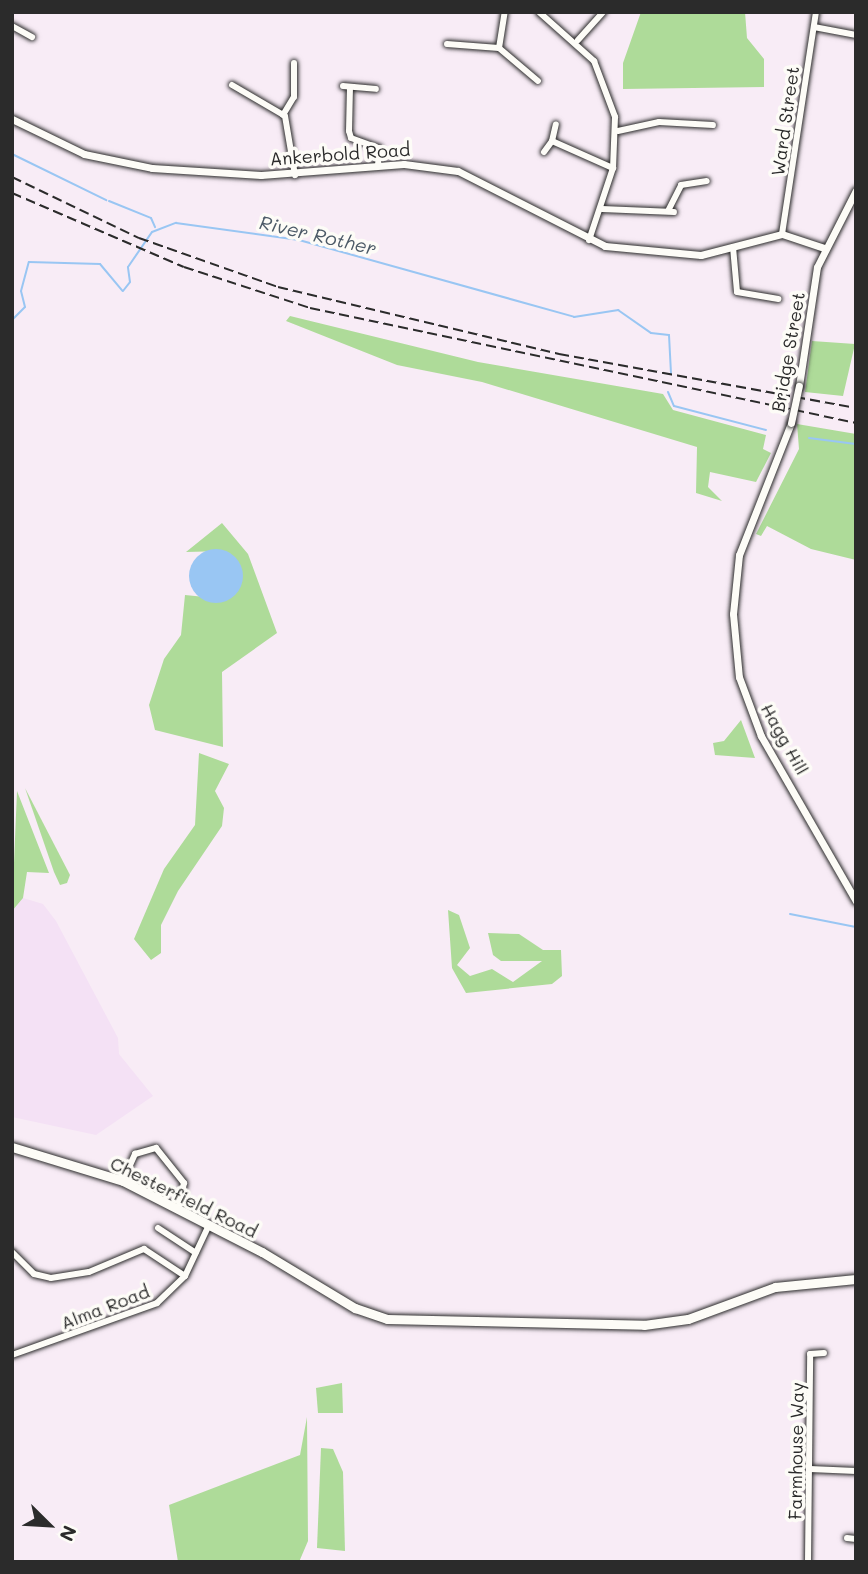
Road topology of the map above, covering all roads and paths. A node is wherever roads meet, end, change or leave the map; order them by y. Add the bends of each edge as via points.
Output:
1 (505, 12) edge
2 (539, 12) edge
3 (603, 12) edge
4 (816, 12) edge
5 (12, 26) edge
6 (814, 27) junction
7 (856, 35) edge
8 (32, 37) dead end
9 (578, 40) junction
10 (447, 44) dead end
11 (499, 48) junction
12 (294, 63) dead end
13 (538, 81) dead end
14 (232, 85) dead end
15 (376, 89) dead end
16 (283, 115) junction
17 (12, 119) edge
18 (556, 124) dead end
19 (713, 125) dead end
20 (618, 131) junction
21 (552, 141) junction
22 (544, 152) dead end
23 (378, 166) junction
24 (613, 168) junction
25 (295, 175) junction
26 (707, 180) dead end
27 (856, 190) edge
28 (602, 209) junction
29 (782, 234) junction
30 (589, 240) junction
31 (733, 247) junction
32 (824, 248) junction
33 (778, 299) dead end
34 (779, 461) joint
35 (856, 901) edge
36 (12, 1147) edge
37 (123, 1181) junction
38 (178, 1210) junction
39 (209, 1225) junction
40 (158, 1228) dead end
41 (12, 1252) edge
42 (196, 1253) junction
43 (185, 1276) junction
44 (856, 1279) edge
45 (824, 1353) dead end
46 (12, 1355) edge
47 (810, 1469) junction
48 (856, 1471) edge
49 (847, 1538) dead end
50 (856, 1539) edge
51 (808, 1562) edge

1 - 11 street
2 - 9 street
3 - 9 street
4 - 6 street, Ward Street
5 - 8 street
6 - 7 street
6 - 29 street, Ward Street
9 - 20 street via 608,87
10 - 11 street
11 - 13 street
12 - 16 street via 294,97
14 - 16 street
15 - 23 street via 347,86 351,138 379,148
16 - 25 street
17 - 25 street, Ankerbold Road via 84,155 121,163
18 - 21 street
19 - 20 street via 659,121
20 - 24 street
21 - 22 street
21 - 24 street
23 - 25 street, Ankerbold Road
23 - 30 street, Ankerbold Road via 468,174
24 - 28 street
26 - 28 street via 681,185 671,212
27 - 32 street, Bridge Street
28 - 30 street
29 - 31 street, Ankerbold Road
29 - 32 street
30 - 31 street, Ankerbold Road via 678,254
31 - 33 street via 737,292
32 - 34 street, Bridge Street, bridge via 799,386
34 - 35 street, Hagg Hill via 739,555 733,614 739,677 761,736
36 - 37 main road, Chesterfield Road
37 - 38 main road, Chesterfield Road
37 - 38 street via 135,1154 156,1148 184,1183
38 - 39 main road, Chesterfield Road
39 - 42 street, Alma Road
39 - 44 main road, Chesterfield Road via 355,1308 387,1319 552,1324 672,1321 745,1294
40 - 42 street
41 - 43 street via 34,1273 51,1278 89,1272 144,1249
42 - 43 street, Alma Road
43 - 46 street, Alma Road via 145,1311
45 - 47 street, Farmhouse Way via 810,1354
47 - 48 street
47 - 51 street, Farmhouse Way
49 - 50 street

